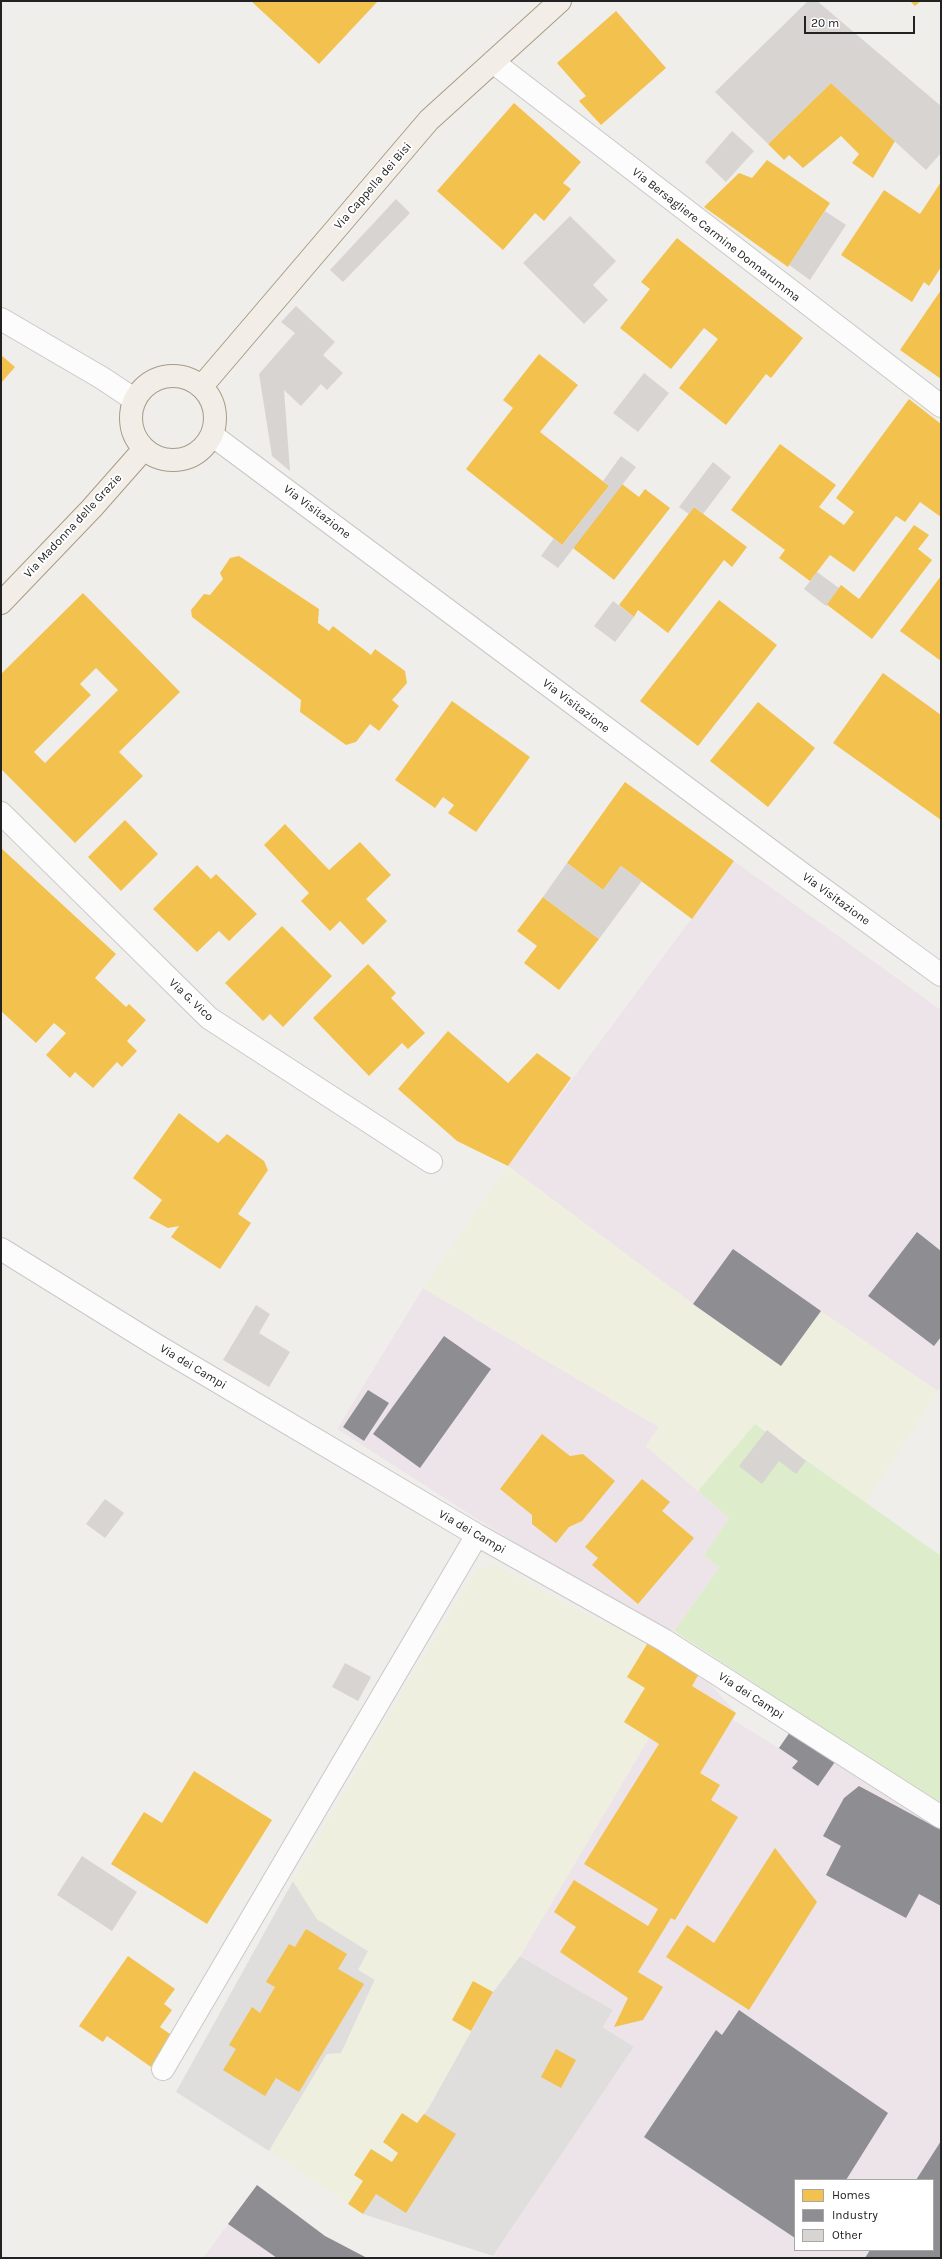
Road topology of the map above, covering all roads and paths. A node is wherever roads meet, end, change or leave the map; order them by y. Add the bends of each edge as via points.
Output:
1 (560, 1) edge
2 (492, 62) junction
3 (1, 319) edge
4 (202, 386) junction
5 (135, 400) junction
6 (941, 406) edge
7 (212, 435) junction
8 (144, 449) junction
9 (1, 603) edge
10 (1, 813) edge
11 (941, 975) edge
12 (431, 1162) dead end
13 (1, 1249) edge
14 (477, 1535) junction
15 (941, 1817) edge
16 (163, 2069) dead end

1 - 2 main road, Via Cappella dei Bisi
2 - 4 main road, Via Cappella dei Bisi via 429,120
2 - 6 street, Via Bersagliere Carmine Donnarumma
3 - 5 street
4 - 5 main road via 178,376 164,377 152,381
4 - 7 main road via 215,408 216,422
5 - 8 main road via 131,426 136,439
7 - 8 main road via 205,447 194,456 181,460 168,461 154,457
7 - 11 street, Via Visitazione
8 - 9 main road, Via Madonna delle Grazie via 92,508
10 - 12 street, Via G. Vico via 209,1018
13 - 14 street, Via dei Campi via 156,1345
14 - 15 street, Via dei Campi via 664,1640
14 - 16 street

